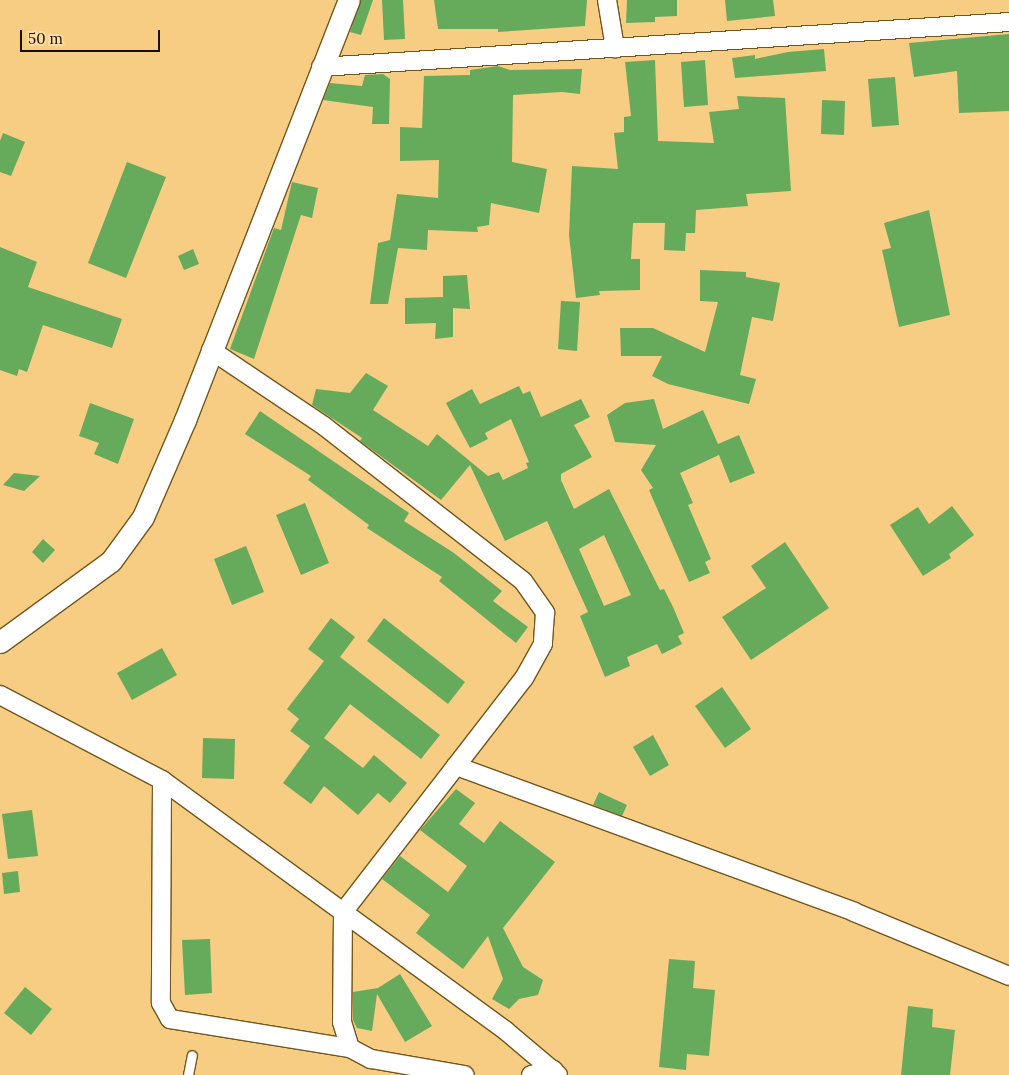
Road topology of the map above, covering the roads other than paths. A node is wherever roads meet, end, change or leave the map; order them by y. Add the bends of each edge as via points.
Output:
1 (349, 0) edge
2 (607, 0) edge
3 (1009, 22) edge
4 (615, 48) junction
5 (321, 67) junction
6 (211, 350) junction
7 (0, 642) edge
8 (0, 695) edge
9 (456, 766) junction
10 (162, 780) junction
11 (343, 912) junction
12 (1009, 976) edge
13 (350, 1048) junction
14 (192, 1055) dead end
15 (555, 1073) edge
16 (188, 1075) edge
17 (465, 1075) edge
18 (531, 1075) edge

1 - 5 street
2 - 4 street
3 - 4 street
4 - 5 street
5 - 6 street
6 - 7 street via 143,517 111,561
6 - 9 street via 324,426 515,574 545,613 543,644 524,678
8 - 10 street
9 - 11 street
9 - 12 street via 810,895
10 - 11 street
10 - 13 street via 161,1003 170,1019
11 - 13 street via 342,1022
11 - 15 street via 506,1031
13 - 17 street via 371,1059
14 - 16 lane
15 - 18 street

